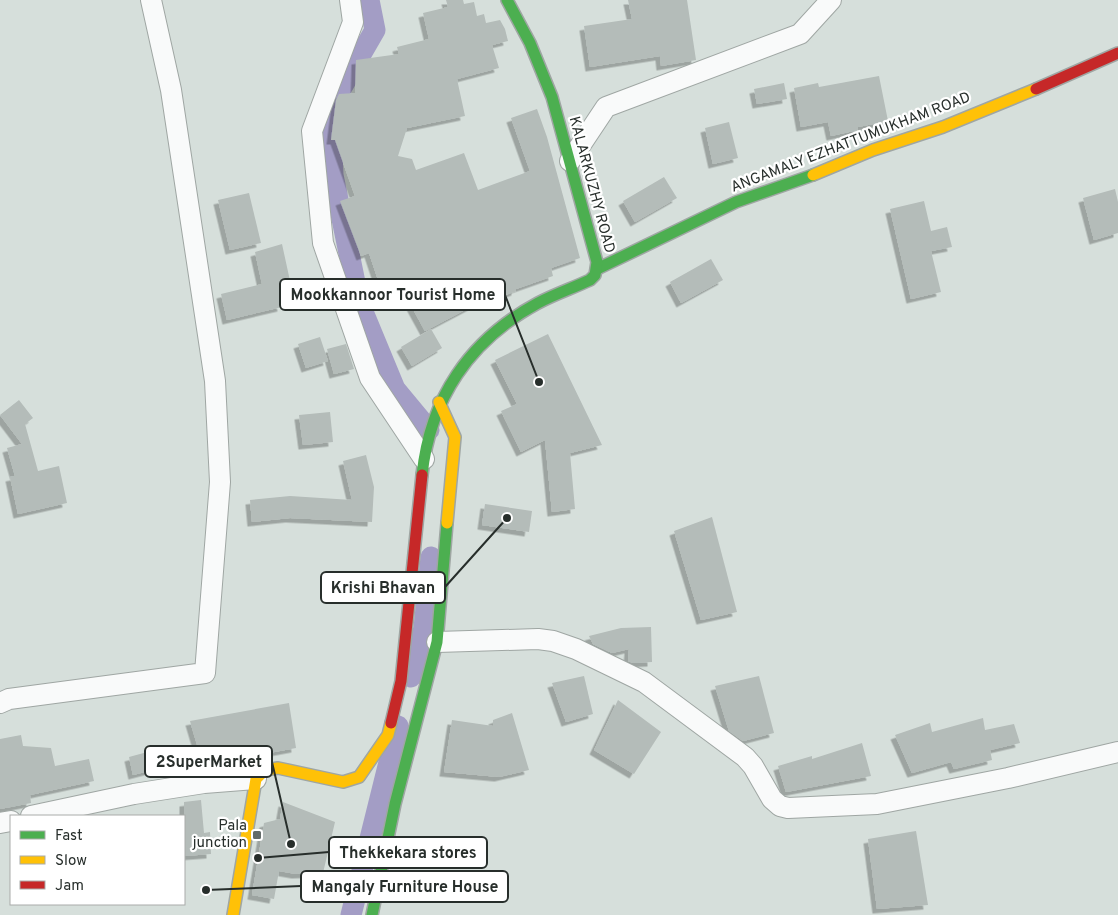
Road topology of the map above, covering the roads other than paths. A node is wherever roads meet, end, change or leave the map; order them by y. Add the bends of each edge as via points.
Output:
1 (151, 0) edge
2 (350, 0) edge
3 (508, 0) edge
4 (831, 0) edge
5 (1118, 53) edge
6 (570, 161) junction
7 (597, 269) junction
8 (439, 402) junction
9 (424, 459) junction
10 (437, 642) junction
11 (0, 702) edge
12 (1118, 752) edge
13 (256, 779) junction
14 (36, 815) edge
15 (233, 915) edge
16 (372, 915) edge

1 - 11 street via 171,90 215,381 220,482 205,673
2 - 9 street via 353,22 312,130 323,243 370,378
3 - 6 main road, KALARKUZHY ROAD via 552,98
4 - 6 street via 800,34 606,107
5 - 7 main road, ANGAMALY EZHATTUMUKHAM ROAD via 943,127 736,202
6 - 7 main road, KALARKUZHY ROAD
7 - 8 main road, KALARKUZHY ROAD via 590,280 522,312 482,343 460,366
8 - 9 main road, KALARKUZHY ROAD via 429,430
8 - 10 main road via 455,437
9 - 13 main road, KALARKUZHY ROAD via 401,681 388,735 359,777 352,781 343,782 278,768 265,770
10 - 12 street via 538,639 576,649 644,682 734,748 754,766 772,799 788,808 877,804
10 - 16 main road via 395,804
13 - 14 street via 134,794
13 - 15 main road

